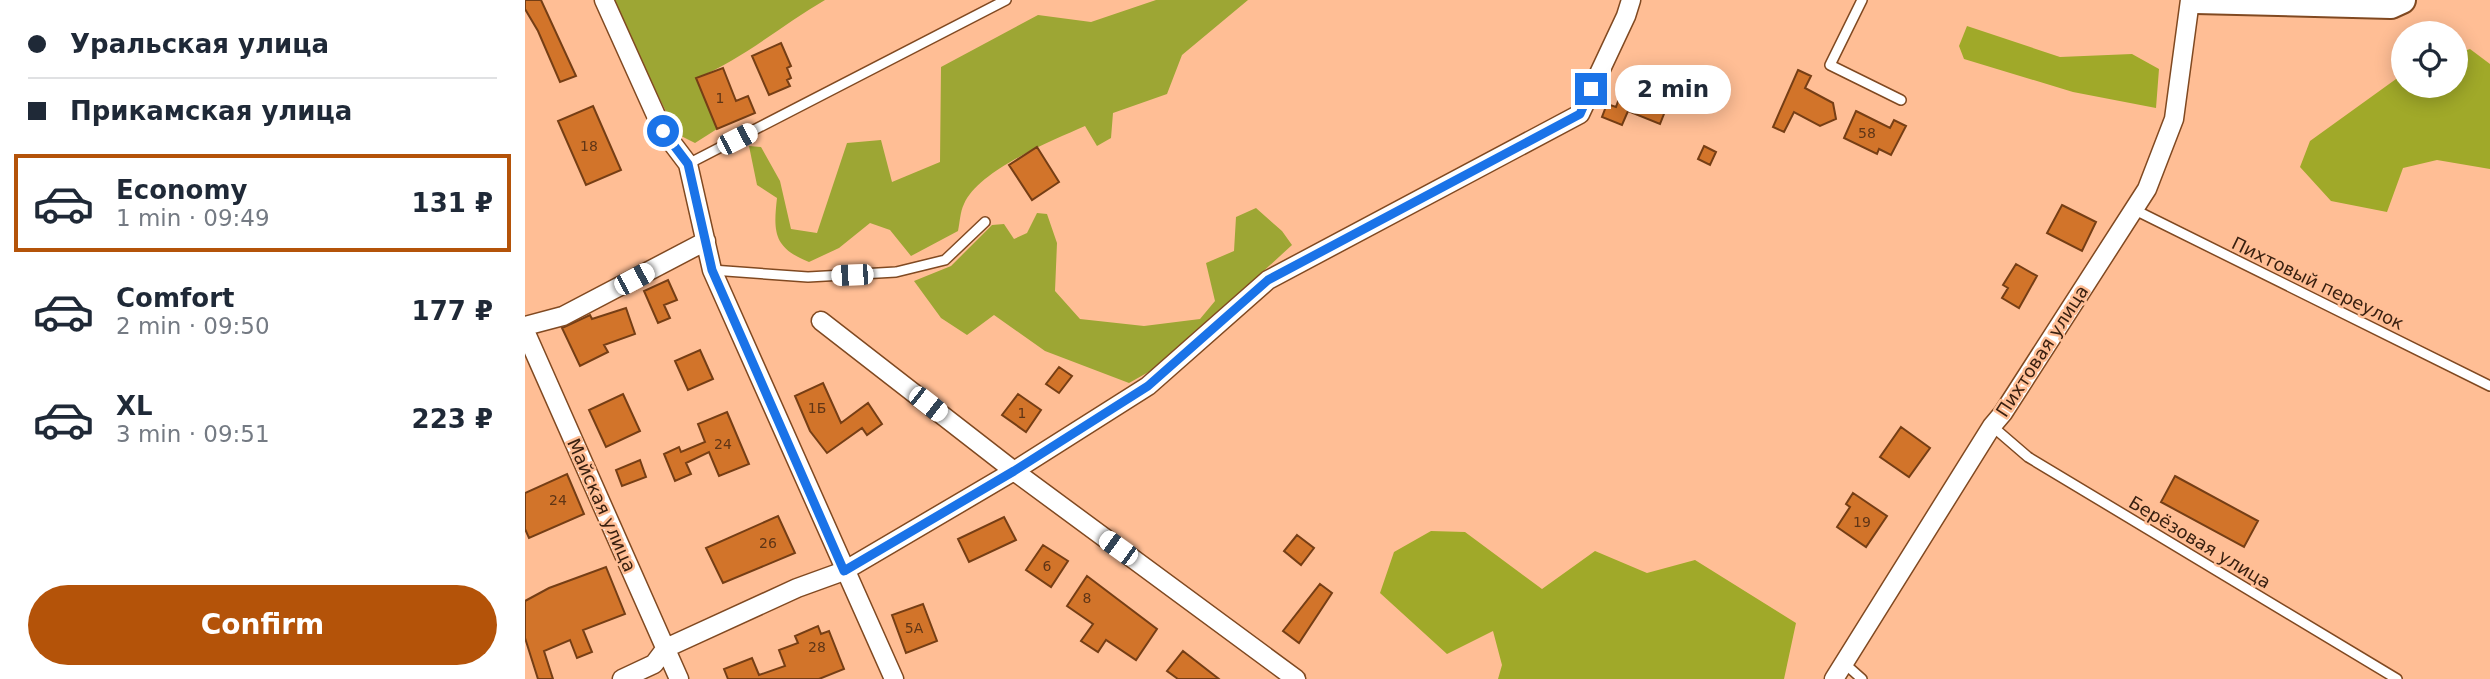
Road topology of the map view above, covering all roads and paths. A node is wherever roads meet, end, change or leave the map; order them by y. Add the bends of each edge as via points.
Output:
1 (604, 0) edge
2 (1006, 0) edge
3 (1630, 0) edge
4 (1862, 0) edge
5 (2190, 0) edge
6 (2196, 0) edge
7 (2402, 0) edge
8 (1902, 100) dead end
9 (688, 164) junction
10 (2133, 209) junction
11 (985, 222) dead end
12 (706, 241) junction
13 (712, 270) junction
14 (821, 321) dead end
15 (525, 329) edge
16 (2490, 386) edge
17 (1992, 426) junction
18 (1014, 471) junction
19 (844, 571) junction
20 (666, 648) junction
21 (1844, 663) junction
22 (622, 679) edge
23 (679, 679) edge
24 (894, 679) edge
25 (1296, 679) edge
26 (1834, 679) edge
27 (1862, 679) edge
28 (2397, 679) edge

1 - 9 street via 663,131
2 - 9 lane
3 - 18 street via 1580,114 1268,280 1148,386
4 - 8 lane via 1830,65
5 - 10 street, Пихтовая улица via 2174,119 2147,189
6 - 7 main road via 2391,5
9 - 12 street
10 - 16 lane, Пихтовый переулок
10 - 17 street, Пихтовая улица
11 - 13 lane via 945,260 896,272 808,276
12 - 13 street
12 - 15 street via 563,316
13 - 19 street
14 - 18 street
15 - 20 street, Майская улица
17 - 21 street, Пихтовая улица
17 - 28 lane, Берёзовая улица via 2028,457
18 - 19 street
18 - 25 street
19 - 20 street
19 - 24 street
20 - 22 street via 654,664
20 - 23 street, Майская улица
21 - 26 street, Пихтовая улица
21 - 27 lane

